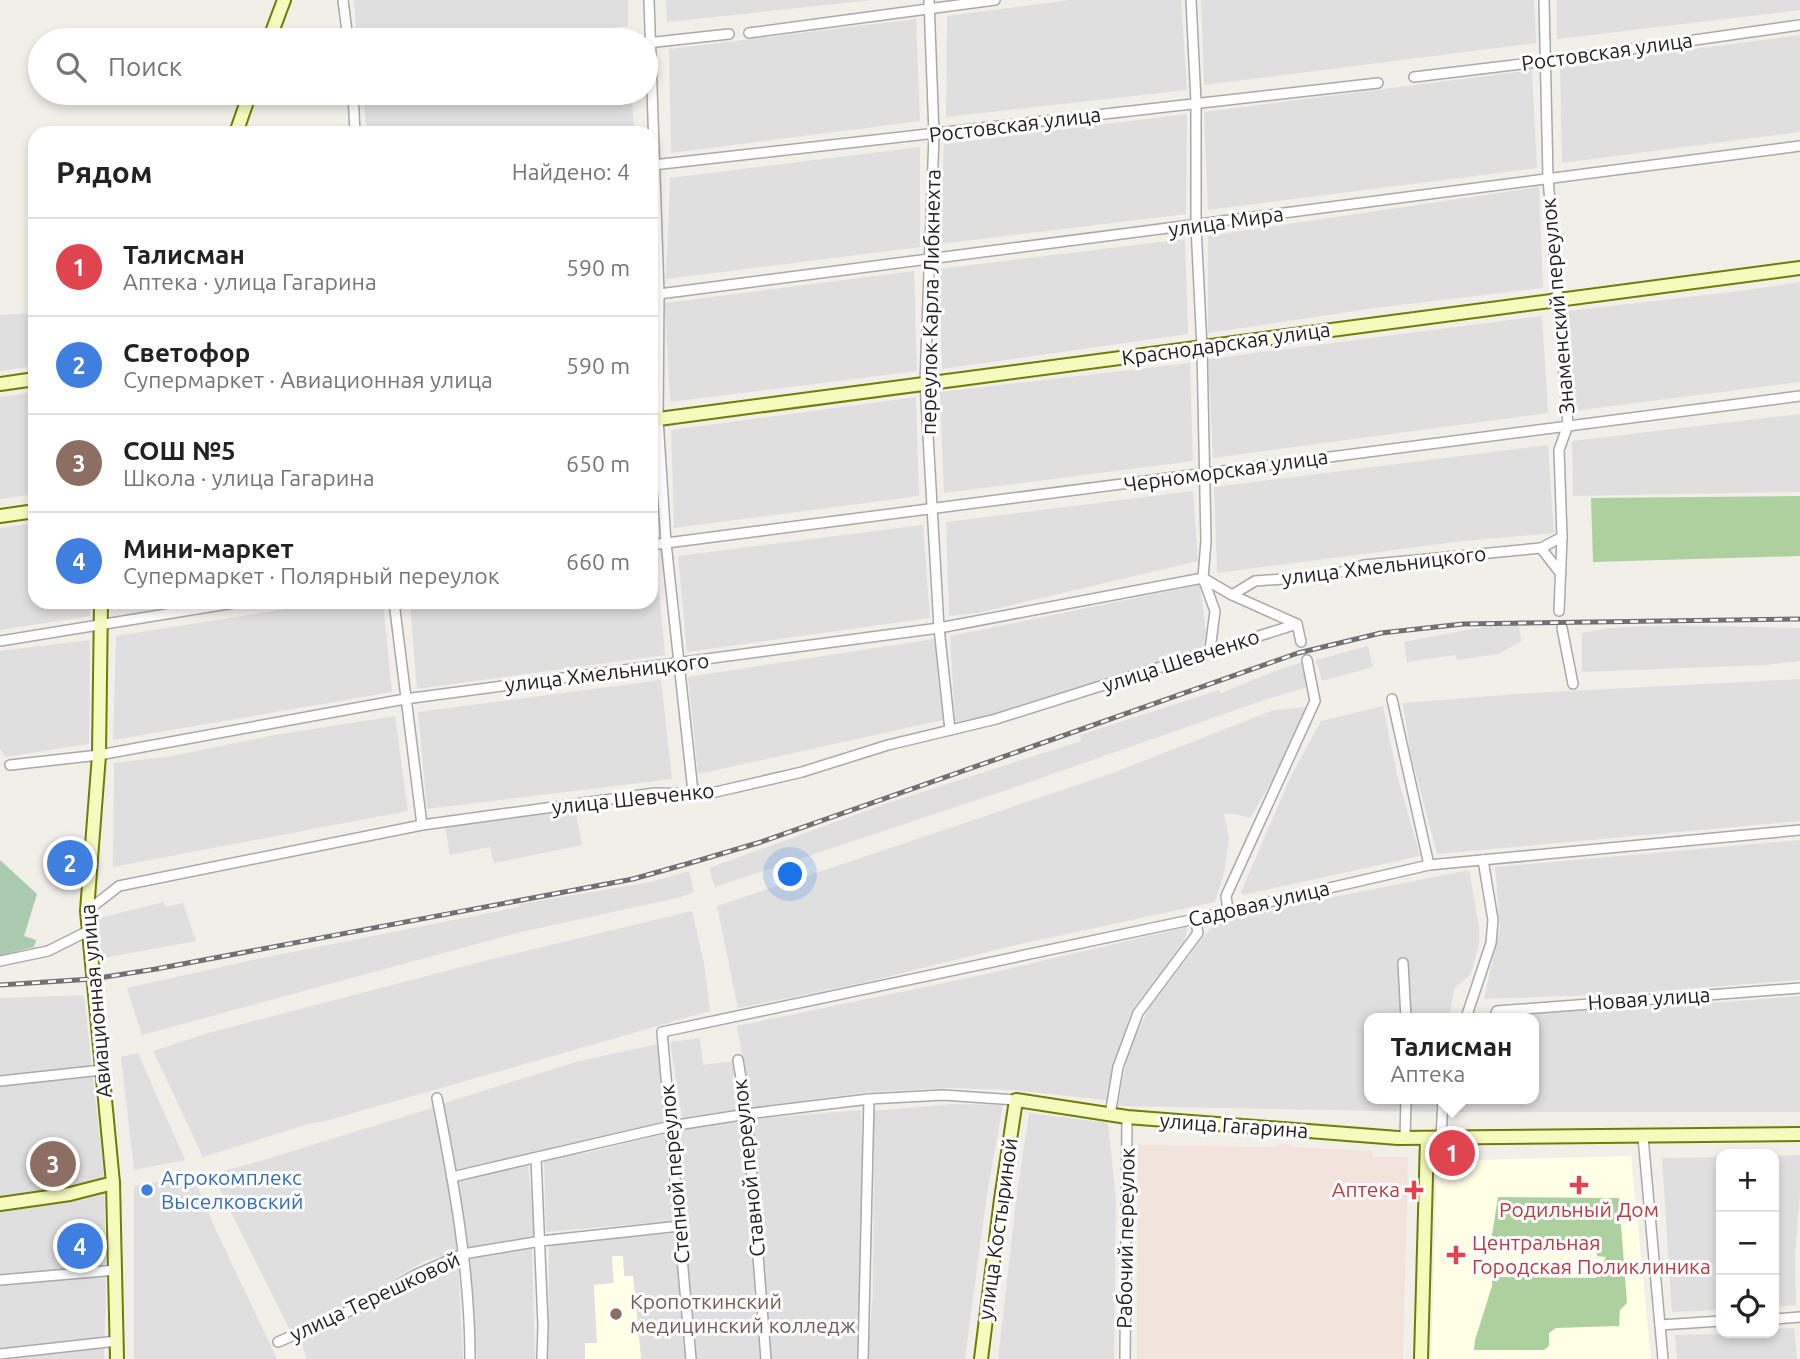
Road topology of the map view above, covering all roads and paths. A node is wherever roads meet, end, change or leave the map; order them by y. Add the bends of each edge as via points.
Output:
1 (284, 0) edge
2 (344, 0) edge
3 (649, 0) edge
4 (995, 0) edge
5 (1191, 0) edge
6 (1544, 0) edge
7 (929, 5) edge
8 (1800, 25) edge
9 (274, 28) edge
10 (347, 28) edge
11 (649, 28) edge
12 (748, 33) dead end
13 (729, 34) dead end
14 (658, 42) edge
15 (1547, 61) junction
16 (1415, 77) dead end
17 (1378, 83) dead end
18 (1196, 102) junction
19 (246, 105) edge
20 (354, 105) edge
21 (651, 105) edge
22 (238, 126) edge
23 (355, 126) edge
24 (652, 126) edge
25 (934, 135) junction
26 (1800, 146) edge
27 (658, 164) edge
28 (1548, 178) junction
29 (1196, 226) junction
30 (929, 260) junction
31 (1800, 268) edge
32 (658, 295) edge
33 (1558, 299) junction
34 (1202, 348) junction
35 (28, 380) edge
36 (925, 383) junction
37 (0, 384) edge
38 (1800, 396) edge
39 (658, 418) edge
40 (1568, 425) junction
41 (658, 460) edge
42 (1205, 475) junction
43 (931, 509) junction
44 (28, 512) edge
45 (0, 516) edge
46 (1562, 537) junction
47 (666, 543) junction
48 (658, 544) edge
49 (1541, 548) junction
50 (1561, 574) junction
51 (1203, 578) junction
52 (1232, 595) junction
53 (101, 609) edge
54 (196, 609) edge
55 (395, 609) edge
56 (1559, 611) dead end
57 (101, 624) junction
58 (1297, 624) junction
59 (939, 628) junction
60 (1562, 628) dead end
61 (0, 641) edge
62 (1301, 642) dead end
63 (1210, 650) junction
64 (1307, 660) dead end
65 (680, 664) junction
66 (1573, 684) dead end
67 (405, 699) junction
68 (1392, 699) dead end
69 (950, 730) junction
70 (99, 755) junction
71 (9, 765) dead end
72 (693, 792) junction
73 (422, 825) junction
74 (1800, 830) edge
75 (1483, 860) junction
76 (1429, 865) junction
77 (1228, 910) junction
78 (87, 911) junction
79 (1195, 919) junction
80 (88, 931) junction
81 (0, 961) edge
82 (1403, 963) dead end
83 (1800, 988) edge
84 (1406, 1013) edge
85 (1468, 1013) edge
86 (1519, 1013) edge
87 (662, 1032) joint
88 (738, 1060) dead end
89 (102, 1070) junction
90 (0, 1081) edge
91 (437, 1098) dead end
92 (869, 1099) junction
93 (1016, 1100) junction
94 (1406, 1104) edge
95 (1442, 1104) edge
96 (747, 1114) junction
97 (1110, 1115) junction
98 (1127, 1118) junction
99 (671, 1126) junction
100 (1800, 1134) edge
101 (1643, 1137) junction
102 (1405, 1138) junction
103 (1434, 1139) junction
104 (536, 1158) junction
105 (452, 1177) junction
106 (113, 1183) junction
107 (0, 1204) edge
108 (680, 1226) junction
109 (541, 1241) junction
110 (463, 1254) junction
111 (116, 1270) junction
112 (0, 1280) edge
113 (1800, 1317) edge
114 (1779, 1319) edge
115 (1716, 1321) edge
116 (1660, 1325) junction
117 (117, 1341) junction
118 (278, 1342) dead end
119 (0, 1354) edge
120 (117, 1359) edge
121 (470, 1359) edge
122 (542, 1359) edge
123 (691, 1359) edge
124 (766, 1359) edge
125 (863, 1359) edge
126 (981, 1359) edge
127 (1125, 1359) edge
128 (1421, 1359) edge
129 (1663, 1359) edge

1 - 9 street
2 - 10 street
3 - 11 street
4 - 7 street
5 - 18 street
6 - 15 street, Знаменский переулок
7 - 12 street
7 - 25 street, переулок Карла Либкнехта
8 - 15 street, Ростовская улица
13 - 14 street
15 - 16 street, Ростовская улица
15 - 28 street, Знаменский переулок
17 - 18 street, Ростовская улица
18 - 25 street, Ростовская улица
18 - 29 street
19 - 22 street
20 - 23 street
21 - 24 street
25 - 27 street, Ростовская улица
25 - 30 street, переулок Карла Либкнехта
26 - 28 street, улица Мира
28 - 29 street, улица Мира
28 - 33 street, Знаменский переулок
29 - 30 street, улица Мира
29 - 34 street
30 - 32 street, улица Мира
30 - 36 street, переулок Карла Либкнехта
31 - 33 street, Краснодарская улица
33 - 34 street, Краснодарская улица
33 - 40 street, Знаменский переулок
34 - 36 street, Краснодарская улица
34 - 42 street
35 - 37 street
36 - 39 street, Краснодарская улица
36 - 43 street, переулок Карла Либкнехта
38 - 40 street, Черноморская улица
40 - 42 street, Черноморская улица
40 - 46 street, Знаменский переулок via 1559,450
41 - 47 street
42 - 43 street, Черноморская улица
42 - 51 street
43 - 47 street, Черноморская улица
43 - 59 street, переулок Карла Либкнехта
44 - 45 street
46 - 49 street, улица Хмельницкого
46 - 50 street, Знаменский переулок
47 - 48 street, Черноморская улица
47 - 65 street
49 - 50 street
49 - 52 street, улица Хмельницкого via 1364,565 1328,576 1255,580
50 - 56 street, Знаменский переулок
51 - 52 street
51 - 59 street, улица Хмельницкого
51 - 63 street via 1215,611
52 - 58 street
53 - 57 street, Авиационная улица
54 - 57 street
55 - 67 street
57 - 61 street
57 - 70 street, Авиационная улица
58 - 62 street
58 - 63 street, улица Шевченко
59 - 65 street, улица Хмельницкого
59 - 69 street, переулок Карла Либкнехта
60 - 66 street
63 - 69 street, улица Шевченко
64 - 77 street via 1315,701 1226,895
65 - 67 street, улица Хмельницкого
65 - 72 street
67 - 70 street, улица Хмельницкого
67 - 73 street
68 - 76 street
69 - 72 street, улица Шевченко via 788,775 707,794
70 - 71 street, улица Хмельницкого
70 - 78 street, Авиационная улица
72 - 73 street, улица Шевченко via 655,793
73 - 78 street, улица Шевченко via 120,886
74 - 75 street, Садовая улица
75 - 76 street, Садовая улица
75 - 85 street via 1493,920 1491,943
76 - 77 street, Садовая улица
77 - 79 street, Садовая улица
78 - 80 street, Авиационная улица
79 - 87 street, Садовая улица
79 - 97 street via 1198,933 1138,1013 1118,1067
80 - 81 street via 48,951
80 - 89 street, Авиационная улица
82 - 84 street
83 - 86 street, Новая улица
87 - 99 street, Степной переулок
88 - 96 street, Ставной переулок
89 - 90 street
89 - 106 street, Авиационная улица
91 - 105 street
92 - 93 street, улица Гагарина via 943,1096
92 - 96 street, улица Гагарина
92 - 125 street
93 - 97 street, улица Гагарина
93 - 126 street, улица Костыриной
94 - 102 street
95 - 103 street
96 - 99 street, улица Гагарина
96 - 124 street, Ставной переулок
97 - 98 street, улица Гагарина
98 - 102 street, улица Гагарина
98 - 127 street, Рабочий переулок
99 - 104 street, улица Гагарина
99 - 108 street, Степной переулок
100 - 101 street, улица Гагарина
101 - 103 street, улица Гагарина
101 - 116 street
102 - 103 street, улица Гагарина
103 - 128 street
104 - 105 street, улица Гагарина
104 - 109 street
105 - 110 street
106 - 107 street
106 - 111 street, Авиационная улица
108 - 109 street, улица Терешковой
108 - 123 street, Степной переулок
109 - 110 street, улица Терешковой
109 - 122 street
110 - 118 street, улица Терешковой
110 - 121 street
111 - 112 street
111 - 117 street, Авиационная улица
113 - 114 street
115 - 116 street
116 - 129 street
117 - 119 street
117 - 120 street, Авиационная улица

